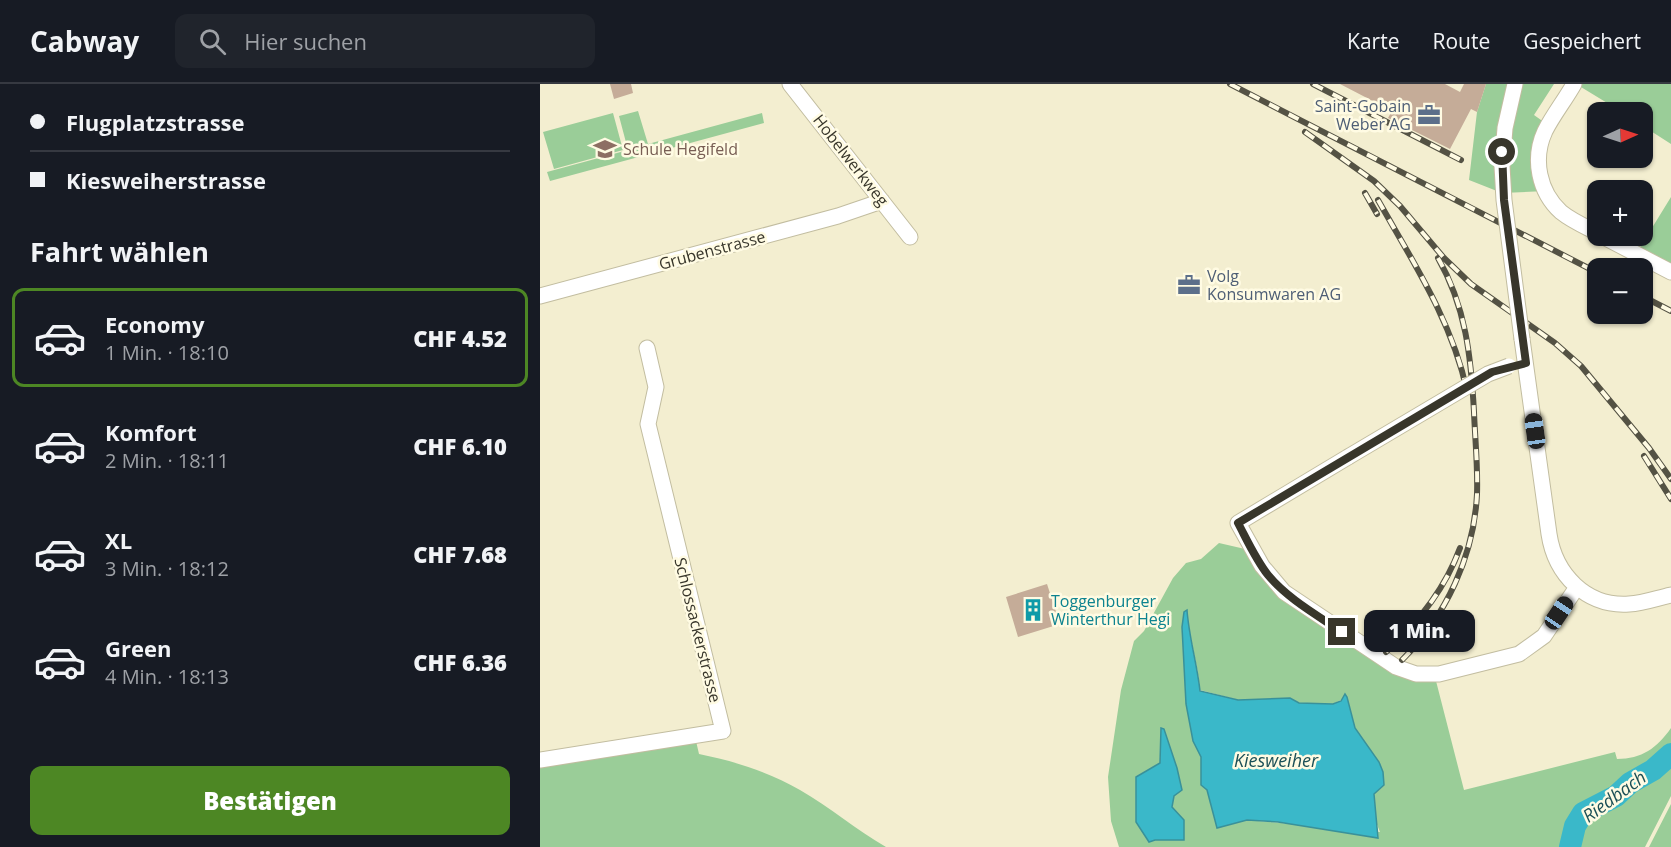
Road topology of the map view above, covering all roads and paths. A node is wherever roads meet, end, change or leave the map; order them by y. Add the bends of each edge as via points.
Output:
1 (790, 84) edge
2 (1515, 84) edge
3 (1574, 84) edge
4 (882, 201) junction
5 (1587, 227) edge
6 (910, 237) dead end
7 (1621, 246) edge
8 (1671, 272) edge
9 (540, 296) edge
10 (647, 348) dead end
11 (1526, 363) junction
12 (1577, 587) junction
13 (1671, 595) edge
14 (540, 760) edge

1 - 4 street, Hobelwerkweg
2 - 11 street, bridge via 1504,128 1502,166
3 - 5 street via 1543,136 1539,173 1548,196 1561,212
4 - 6 street, Hobelwerkweg
4 - 9 street, Grubenstrasse
7 - 8 street
10 - 14 street, Schlossackerstrasse via 656,387 648,424 723,731
11 - 12 street via 1550,542 1558,564
11 - 12 street, bridge via 1492,372 1238,523 1262,566 1284,592 1387,662 1416,674 1446,673 1525,651 1544,636
12 - 13 street via 1598,599 1623,604

